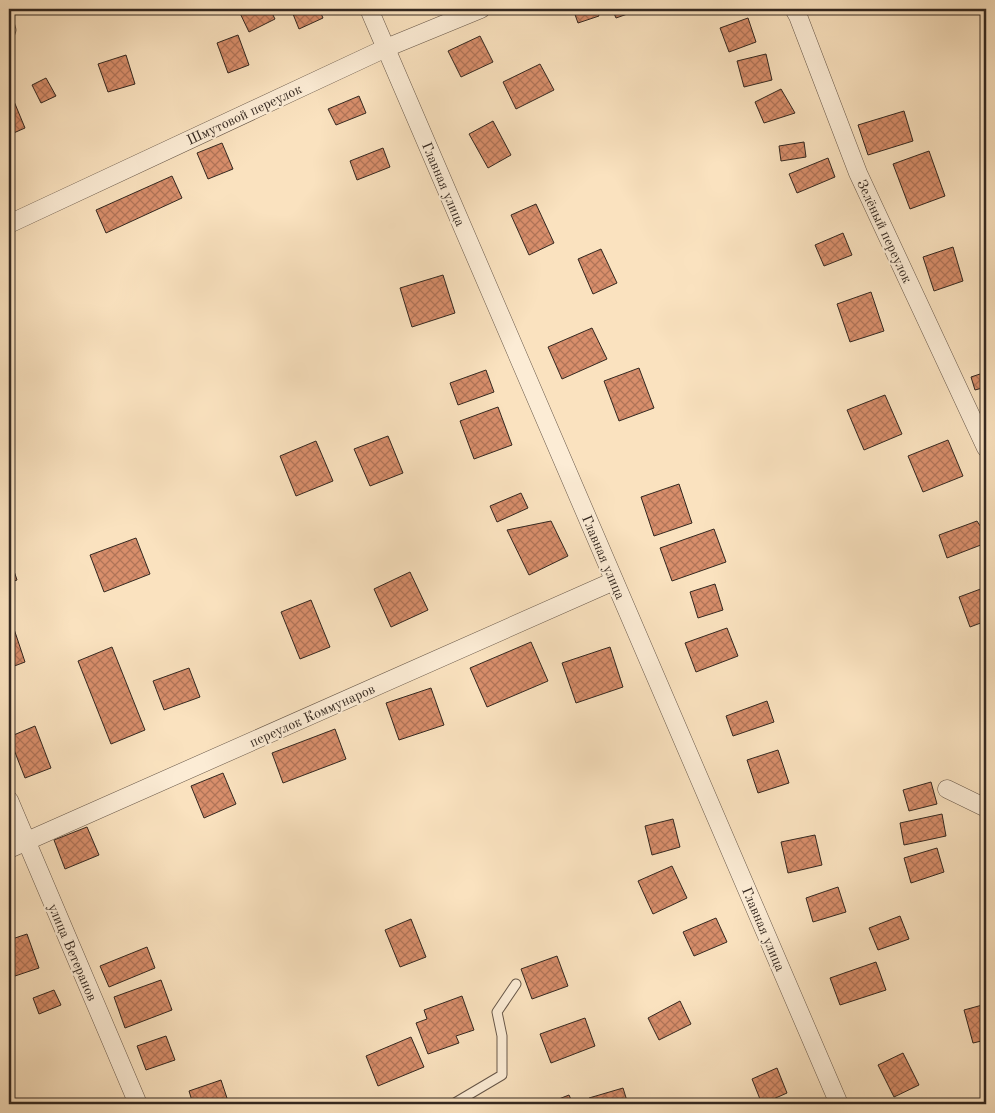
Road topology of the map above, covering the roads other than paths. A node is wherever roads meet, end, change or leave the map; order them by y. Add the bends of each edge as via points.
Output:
1 (370, 9) edge
2 (481, 9) edge
3 (794, 9) edge
4 (9, 23) edge
5 (9, 36) edge
6 (386, 48) junction
7 (9, 224) edge
8 (986, 448) edge
9 (614, 581) junction
10 (947, 789) dead end
11 (9, 800) edge
12 (986, 806) edge
13 (26, 842) junction
14 (9, 849) edge
15 (516, 984) dead end
16 (138, 1104) edge
17 (453, 1104) edge
18 (839, 1104) edge

1 - 6 street, Главная улица
2 - 6 street, Шмутовой переулок
3 - 8 street, Зелёный переулок via 858,173
4 - 5 lane
6 - 7 street, Шмутовой переулок
6 - 9 street, Главная улица
9 - 13 street, переулок Коммунаров
9 - 18 street, Главная улица
10 - 12 street
11 - 13 street, улица Ветеранов
13 - 14 street, переулок Коммунаров
13 - 16 street, улица Ветеранов
15 - 17 lane via 497,1012 502,1036 502,1075

